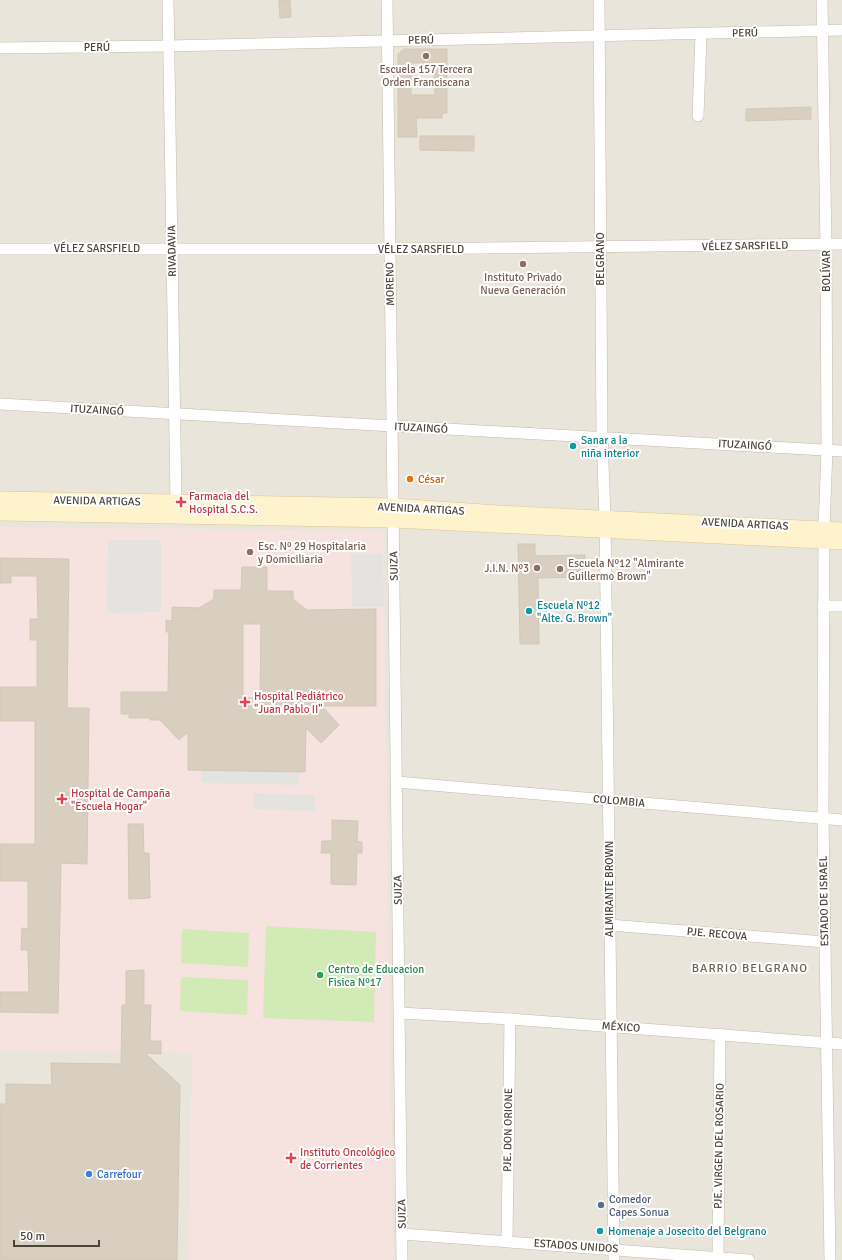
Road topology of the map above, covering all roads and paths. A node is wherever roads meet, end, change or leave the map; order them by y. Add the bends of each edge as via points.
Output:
1 (168, 0) edge
2 (386, 0) edge
3 (599, 0) edge
4 (822, 0) edge
5 (842, 30) edge
6 (822, 32) junction
7 (701, 34) junction
8 (599, 37) junction
9 (387, 41) junction
10 (168, 46) junction
11 (0, 48) edge
12 (698, 116) dead end
13 (842, 244) edge
14 (826, 245) junction
15 (600, 247) junction
16 (172, 248) junction
17 (0, 249) edge
18 (390, 249) junction
19 (0, 404) edge
20 (174, 414) junction
21 (391, 426) junction
22 (602, 437) junction
23 (827, 450) junction
24 (842, 450) edge
25 (0, 500) edge
26 (176, 502) junction
27 (0, 513) edge
28 (394, 513) junction
29 (605, 524) junction
30 (842, 530) edge
31 (824, 535) junction
32 (842, 542) edge
33 (824, 606) junction
34 (842, 606) edge
35 (397, 782) junction
36 (609, 800) junction
37 (823, 819) junction
38 (842, 820) edge
39 (609, 925) junction
40 (825, 942) junction
41 (400, 1013) junction
42 (510, 1019) junction
43 (611, 1026) junction
44 (720, 1034) junction
45 (827, 1043) junction
46 (842, 1044) edge
47 (402, 1234) junction
48 (507, 1242) junction
49 (614, 1255) edge
50 (718, 1257) junction
51 (402, 1260) edge
52 (749, 1260) edge
53 (830, 1260) edge

1 - 10 street, RIVADAVIA
2 - 9 street, MORENO
3 - 8 street, BELGRANO
4 - 6 street, BOLÍVAR
5 - 6 street, PERÚ
6 - 7 street, PERÚ
6 - 14 street, BOLÍVAR
7 - 8 street, PERÚ
7 - 12 street
8 - 9 street, PERÚ
8 - 15 street, BELGRANO
9 - 10 street, PERÚ
9 - 18 street, MORENO
10 - 11 street, PERÚ
10 - 16 street, RIVADAVIA
13 - 14 street, VÉLEZ SARSFIELD
14 - 15 street, VÉLEZ SARSFIELD
14 - 23 street, BOLÍVAR
15 - 18 street, VÉLEZ SARSFIELD
15 - 22 street, BELGRANO
16 - 17 street, VÉLEZ SARSFIELD
16 - 18 street, VÉLEZ SARSFIELD
16 - 20 street, RIVADAVIA
18 - 21 street, MORENO
19 - 20 street, ITUZAINGÓ
20 - 21 street, ITUZAINGÓ
20 - 26 street, RIVADAVIA
21 - 22 street, ITUZAINGÓ
21 - 28 street, MORENO
22 - 23 street, ITUZAINGÓ
22 - 29 street, BELGRANO
23 - 24 street, ITUZAINGÓ
23 - 31 street, BOLÍVAR
25 - 26 main road, AVENIDA ARTIGAS
26 - 28 main road, AVENIDA ARTIGAS
27 - 28 main road, AVENIDA ARTIGAS
28 - 29 main road, AVENIDA ARTIGAS via 498,513
28 - 35 street, SUIZA
29 - 31 main road, AVENIDA ARTIGAS
29 - 36 street, ALMIRANTE BROWN
30 - 31 main road, AVENIDA ARTIGAS
31 - 32 main road, AVENIDA ARTIGAS
31 - 33 street, ESTADO DE ISRAEL
33 - 34 street
33 - 37 street, ESTADO DE ISRAEL
35 - 36 street, COLOMBIA
35 - 41 street, SUIZA
36 - 37 street, COLOMBIA
36 - 39 street, ALMIRANTE BROWN
37 - 38 street, COLOMBIA
37 - 40 street, ESTADO DE ISRAEL
39 - 40 street, PJE. RECOVA
39 - 43 street, ALMIRANTE BROWN
40 - 45 street, ESTADO DE ISRAEL
41 - 42 street, MÉXICO
41 - 47 street, SUIZA
42 - 43 street, MÉXICO
42 - 48 street, PJE. DON ORIONE
43 - 44 street, MÉXICO
43 - 49 street, ALMIRANTE BROWN
44 - 45 street, MÉXICO
44 - 50 street, PJE. VIRGEN DEL ROSARIO
45 - 46 street, MÉXICO
45 - 53 street, ESTADO DE ISRAEL
47 - 48 street, ESTADOS UNIDOS
47 - 51 street, SUIZA
48 - 49 street, ESTADOS UNIDOS
49 - 50 street, ESTADOS UNIDOS
50 - 52 street, ESTADOS UNIDOS

